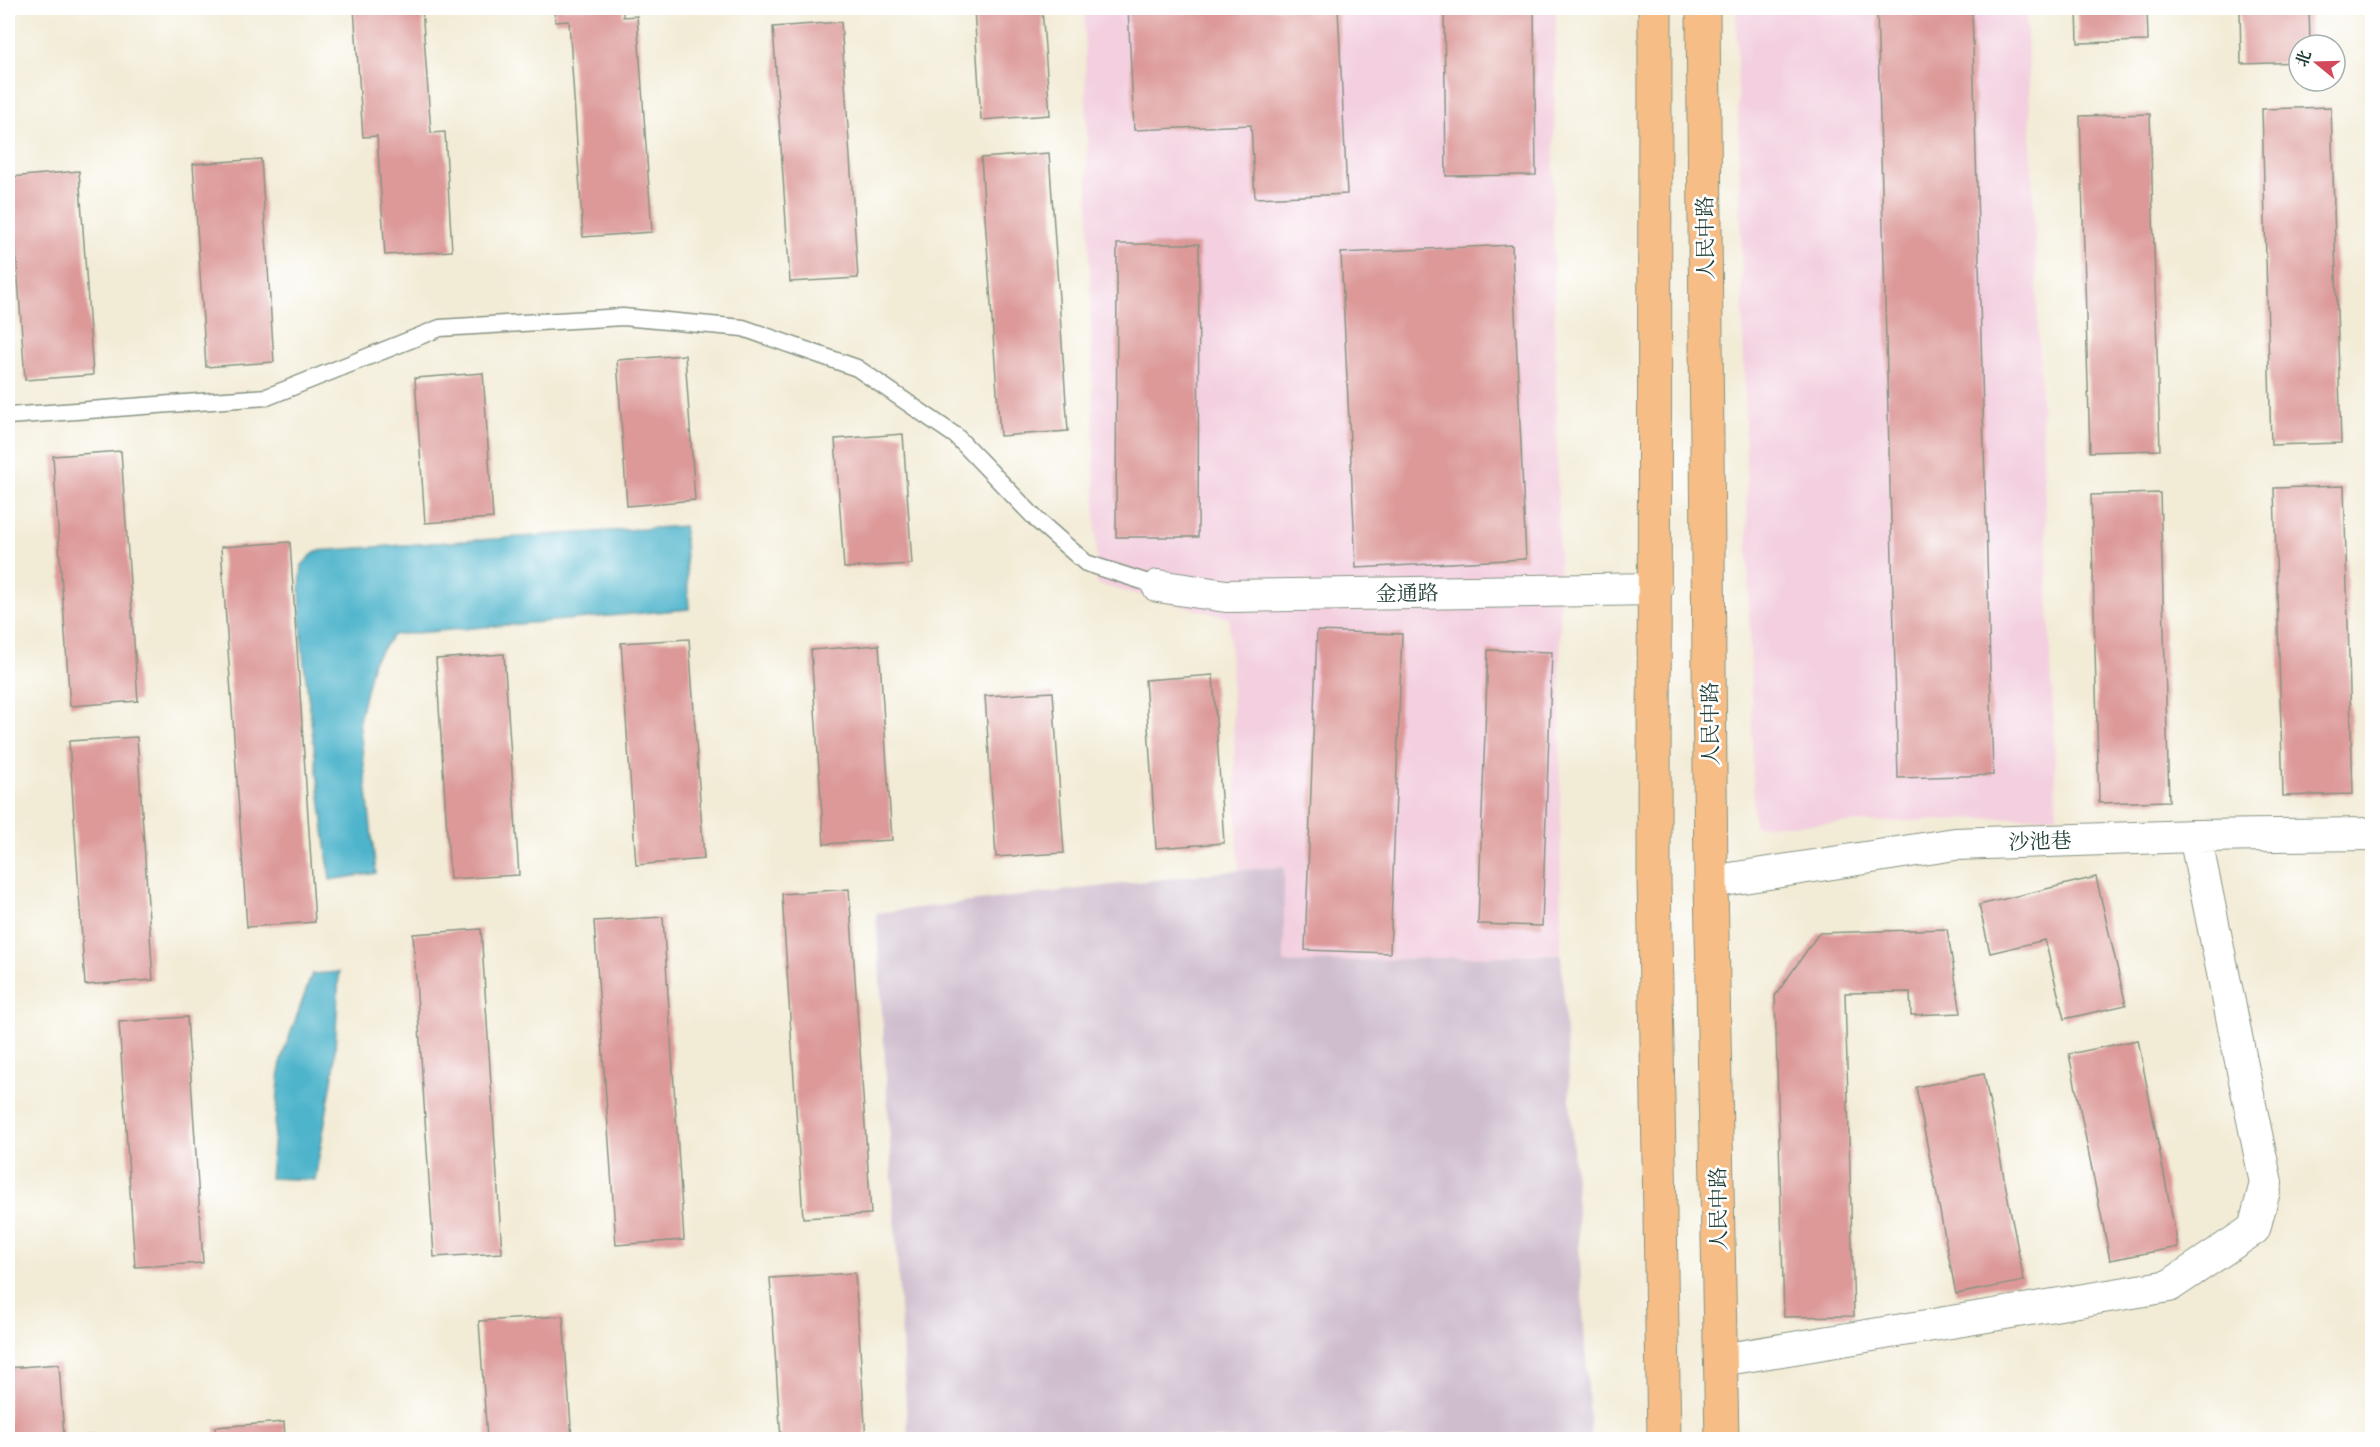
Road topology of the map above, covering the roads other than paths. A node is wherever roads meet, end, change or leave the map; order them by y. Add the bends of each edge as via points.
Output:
1 (1655, 8) edge
2 (1703, 8) edge
3 (8, 416) edge
4 (1158, 586) joint
5 (1656, 589) junction
6 (2373, 834) edge
7 (2194, 836) junction
8 (1711, 882) junction
9 (1720, 1360) junction
10 (1664, 1440) edge
11 (1722, 1440) edge

1 - 5 main road
2 - 8 main road, 人民中路
3 - 4 lane via 267,398 440,328 623,317 743,328 857,369 956,436 1038,521 1086,563
4 - 5 street, 金通路 via 1226,596
5 - 10 main road via 1654,876
6 - 7 street, 沙池巷
7 - 8 street, 沙池巷 via 1955,844
7 - 9 street via 2266,1183 2254,1229 2169,1287
8 - 9 main road, 人民中路
9 - 11 main road, 人民中路

